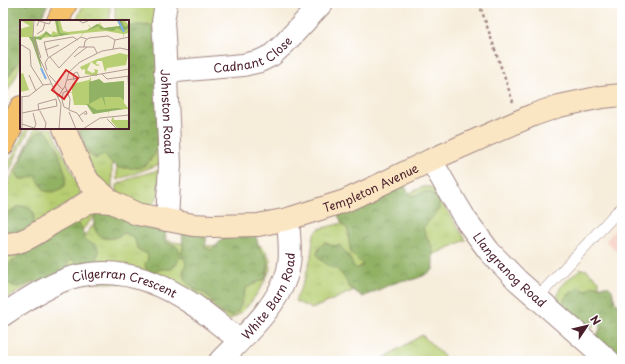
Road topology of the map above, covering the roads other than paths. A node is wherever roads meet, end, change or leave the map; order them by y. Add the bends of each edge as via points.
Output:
1 (66, 3) edge
2 (166, 3) edge
3 (322, 3) edge
4 (58, 20) edge
5 (165, 72) junction
6 (622, 95) edge
7 (20, 109) edge
8 (64, 129) edge
9 (3, 144) edge
10 (431, 160) junction
11 (112, 202) junction
12 (622, 208) edge
13 (288, 219) junction
14 (167, 220) junction
15 (3, 244) edge
16 (537, 298) junction
17 (3, 315) edge
18 (240, 340) junction
19 (220, 361) edge
20 (609, 361) edge

1 - 4 main road
2 - 5 street, Johnston Road
3 - 5 street, Cadnant Close via 284,44 272,55 260,61 243,65
5 - 14 street, Johnston Road via 170,164
6 - 10 street, Templeton Avenue via 559,106
7 - 9 main road
8 - 11 street, Templeton Avenue via 89,182
10 - 13 street, Templeton Avenue via 351,198
10 - 16 street, Llangranog Road via 466,220 479,237
11 - 14 street, Templeton Avenue via 137,214
11 - 15 street, Templeton Avenue via 86,203 32,236 18,242
12 - 16 lane
13 - 14 street, Templeton Avenue via 258,225 212,226
13 - 18 street, White Barn Road via 290,249 287,275 270,306
16 - 20 street, Llangranog Road
17 - 18 street, Cilgerran Crescent via 39,293 67,280 84,275 114,273 144,279 176,294
18 - 19 street, White Barn Road

